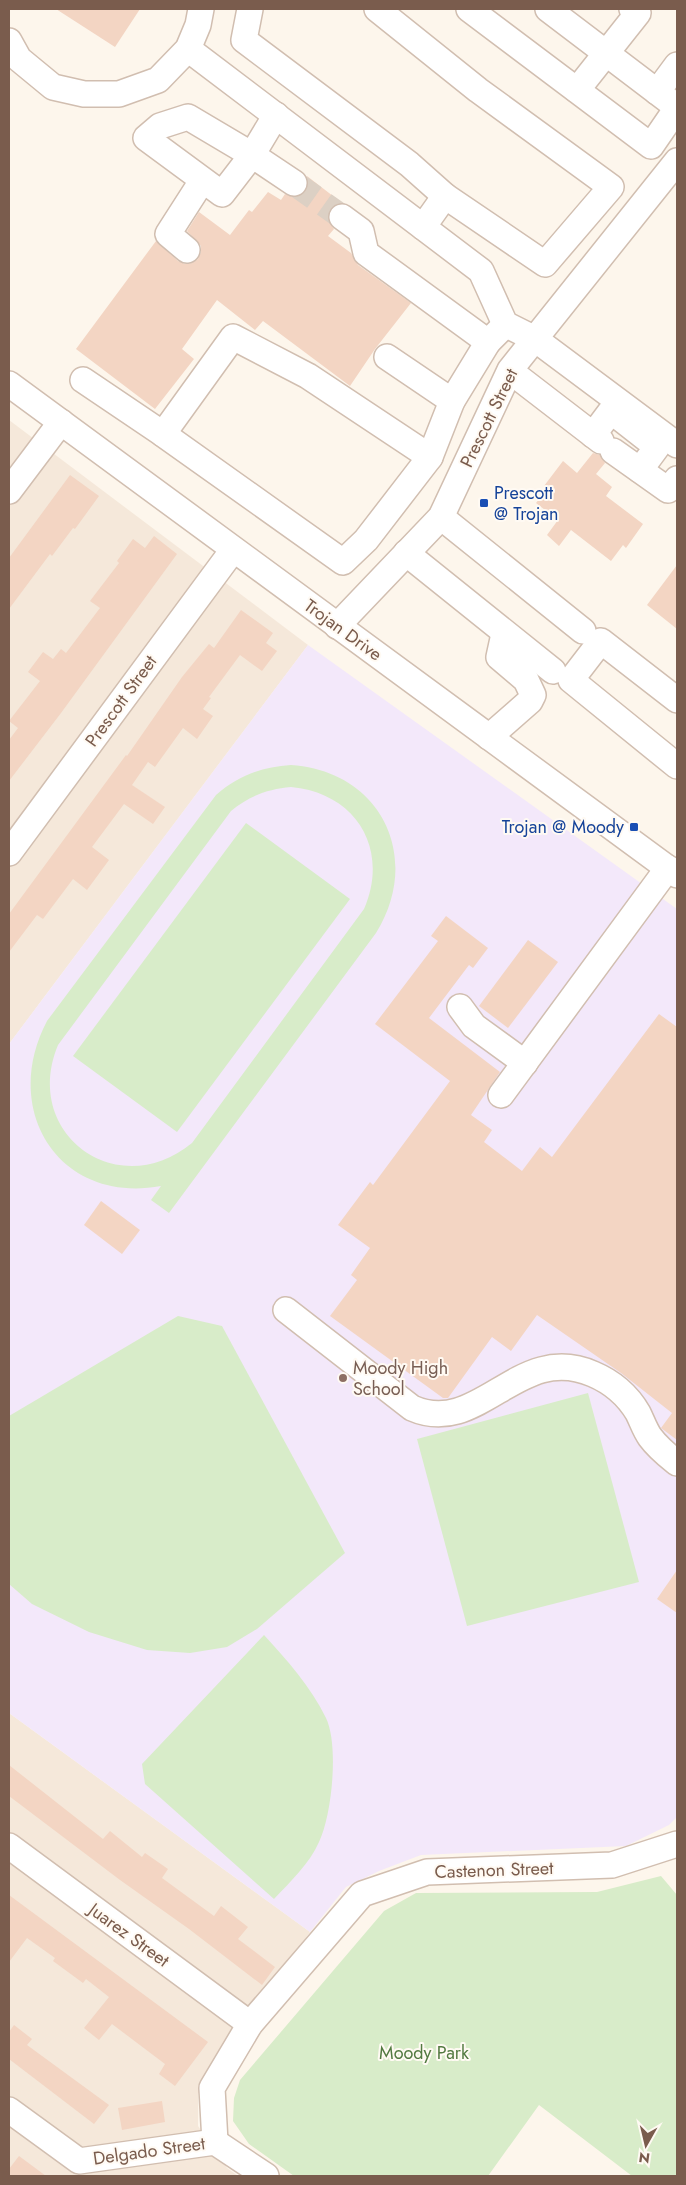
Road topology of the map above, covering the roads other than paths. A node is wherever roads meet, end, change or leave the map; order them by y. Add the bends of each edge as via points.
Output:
1 (200, 9) edge
2 (250, 9) edge
3 (377, 9) edge
4 (469, 9) edge
5 (548, 9) edge
6 (632, 9) edge
7 (9, 41) edge
8 (188, 48) junction
9 (606, 54) junction
10 (677, 65) edge
11 (577, 90) junction
12 (656, 92) junction
13 (677, 107) edge
14 (276, 115) junction
15 (252, 155) junction
16 (677, 161) edge
17 (202, 181) junction
18 (294, 183) tunnel mouth
19 (445, 196) junction
20 (386, 200) junction
21 (423, 227) junction
22 (187, 250) dead end
23 (505, 324) junction
24 (535, 339) junction
25 (488, 342) junction
26 (386, 357) dead end
27 (510, 371) junction
28 (83, 380) dead end
29 (9, 384) edge
30 (452, 401) junction
31 (61, 422) junction
32 (163, 434) junction
33 (602, 443) junction
34 (677, 444) edge
35 (430, 457) junction
36 (640, 470) junction
37 (677, 479) edge
38 (9, 491) edge
39 (441, 517) junction
40 (233, 550) junction
41 (406, 554) junction
42 (337, 626) junction
43 (583, 631) dead end
44 (504, 634) junction
45 (553, 671) dead end
46 (677, 700) edge
47 (489, 737) junction
48 (677, 766) edge
49 (9, 853) edge
50 (673, 872) edge
51 (460, 1006) dead end
52 (524, 1063) junction
53 (500, 1096) dead end
54 (286, 1310) dead end
55 (677, 1463) edge
56 (677, 1844) edge
57 (9, 1846) edge
58 (250, 2024) junction
59 (9, 2110) edge
60 (215, 2142) junction
61 (74, 2169) edge
62 (266, 2176) edge

1 - 8 street via 198,25
2 - 19 street via 244,40 409,164
3 - 19 street via 478,90 611,187 545,264
4 - 11 street
5 - 9 street
6 - 9 street via 638,13
7 - 8 street via 19,59 53,87 84,94 119,94 158,80
8 - 14 street
9 - 11 street
9 - 12 street
10 - 12 street
11 - 13 street via 650,146
12 - 13 street
14 - 15 street
14 - 20 street
15 - 17 street via 222,194
15 - 17 street via 188,117 160,126 146,138
15 - 18 street
16 - 24 street, Prescott Street
17 - 22 street via 168,234
19 - 21 street
20 - 21 street
20 - 25 street via 352,224 366,254
21 - 23 street via 481,271
23 - 24 street
23 - 25 street
24 - 27 street, Prescott Street
24 - 34 street
25 - 30 street
26 - 30 street
27 - 33 street
27 - 39 street, Prescott Street
28 - 32 street
29 - 31 street, Trojan Drive
30 - 35 street
31 - 38 street
31 - 40 street, Trojan Drive
32 - 35 street via 233,337 308,376
32 - 35 street via 343,562 366,540
33 - 36 street
33 - 36 street via 611,411 657,447
36 - 37 street via 668,490
39 - 41 street, Prescott Street
39 - 43 street
40 - 42 street, Trojan Drive
40 - 49 street, Prescott Street
41 - 42 street, Prescott Street
41 - 44 street
42 - 47 street, Trojan Drive
44 - 45 street
44 - 47 street via 500,657 526,680 532,695 530,701
46 - 48 street via 601,641 571,680
47 - 50 street, Trojan Drive
50 - 52 street
51 - 52 street via 474,1026
52 - 53 street
54 - 55 street via 412,1408 422,1412 452,1413 473,1406 516,1379 540,1370 560,1366 593,1374 620,1390 637,1412 648,1436
56 - 58 street, Castenon Street via 612,1865 427,1872 362,1894
57 - 58 street, Juarez Street
58 - 60 street, Delgado Street via 212,2088
59 - 61 street, Delgado Street
60 - 61 street, Delgado Street
60 - 62 street, Delgado Street

